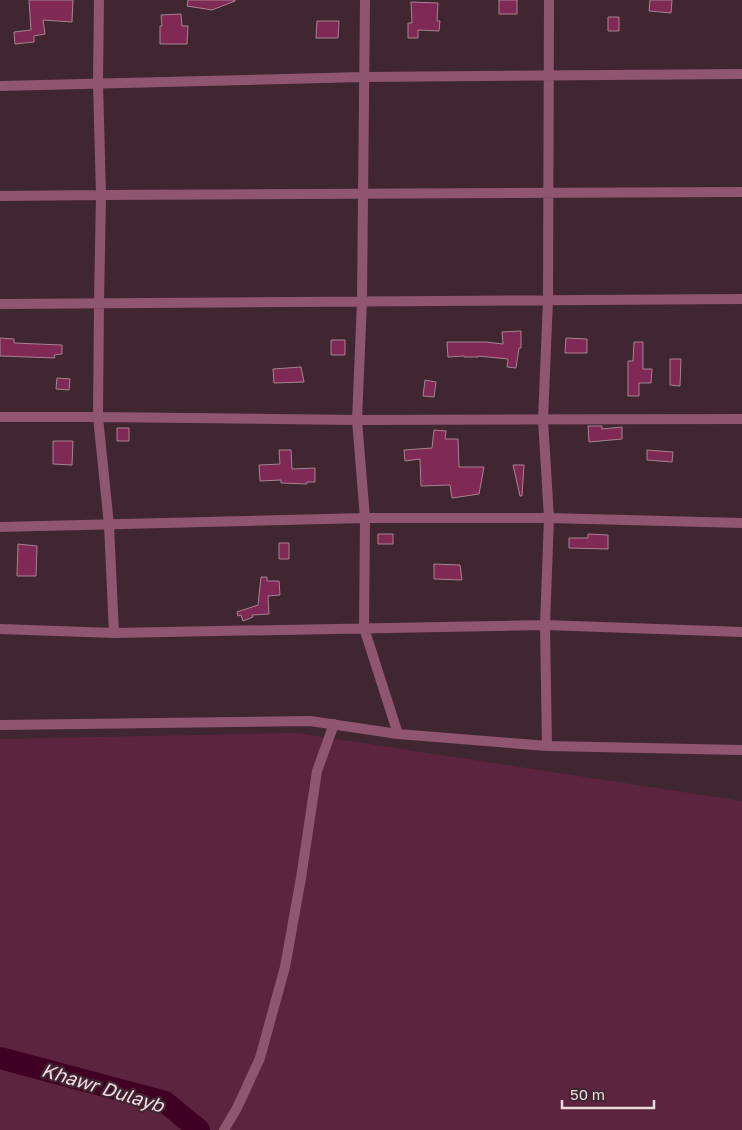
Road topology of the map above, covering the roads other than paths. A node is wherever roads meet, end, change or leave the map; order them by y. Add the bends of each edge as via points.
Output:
1 (99, 0) edge
2 (365, 0) edge
3 (549, 0) edge
4 (742, 74) edge
5 (549, 76) junction
6 (364, 77) junction
7 (98, 83) junction
8 (0, 86) edge
9 (742, 192) edge
10 (548, 193) junction
11 (363, 194) junction
12 (101, 195) junction
13 (0, 196) edge
14 (742, 299) edge
15 (548, 300) junction
16 (362, 301) junction
17 (98, 303) junction
18 (0, 304) edge
19 (0, 417) edge
20 (98, 417) junction
21 (742, 419) edge
22 (357, 420) junction
23 (543, 420) junction
24 (365, 518) junction
25 (549, 518) junction
26 (742, 523) edge
27 (110, 525) junction
28 (0, 527) edge
29 (545, 625) junction
30 (364, 628) junction
31 (0, 629) edge
32 (742, 632) edge
33 (114, 633) junction
34 (334, 724) junction
35 (0, 725) edge
36 (398, 734) junction
37 (546, 746) junction
38 (742, 750) edge
39 (224, 1130) edge

1 - 7 street
2 - 6 street
3 - 5 street
4 - 5 street
5 - 6 street
5 - 10 street
6 - 7 street
6 - 11 street
7 - 8 street
7 - 12 street
9 - 10 street
10 - 11 street
10 - 15 street
11 - 12 street
11 - 16 street
12 - 13 street
12 - 17 street
14 - 15 street
15 - 16 street
15 - 23 street
16 - 17 street
16 - 22 street
17 - 18 street
17 - 20 street
19 - 20 street
20 - 22 street
20 - 27 street
21 - 23 street
22 - 23 street
22 - 24 street
23 - 25 street
24 - 25 street
24 - 27 street
24 - 30 street
25 - 26 street
25 - 29 street
27 - 28 street
27 - 33 street
29 - 30 street
29 - 32 street
29 - 37 street
30 - 33 street
30 - 36 street
31 - 33 street
34 - 35 street via 310,721
34 - 36 street
34 - 39 street via 317,771 285,967 260,1058
36 - 37 street
37 - 38 street

